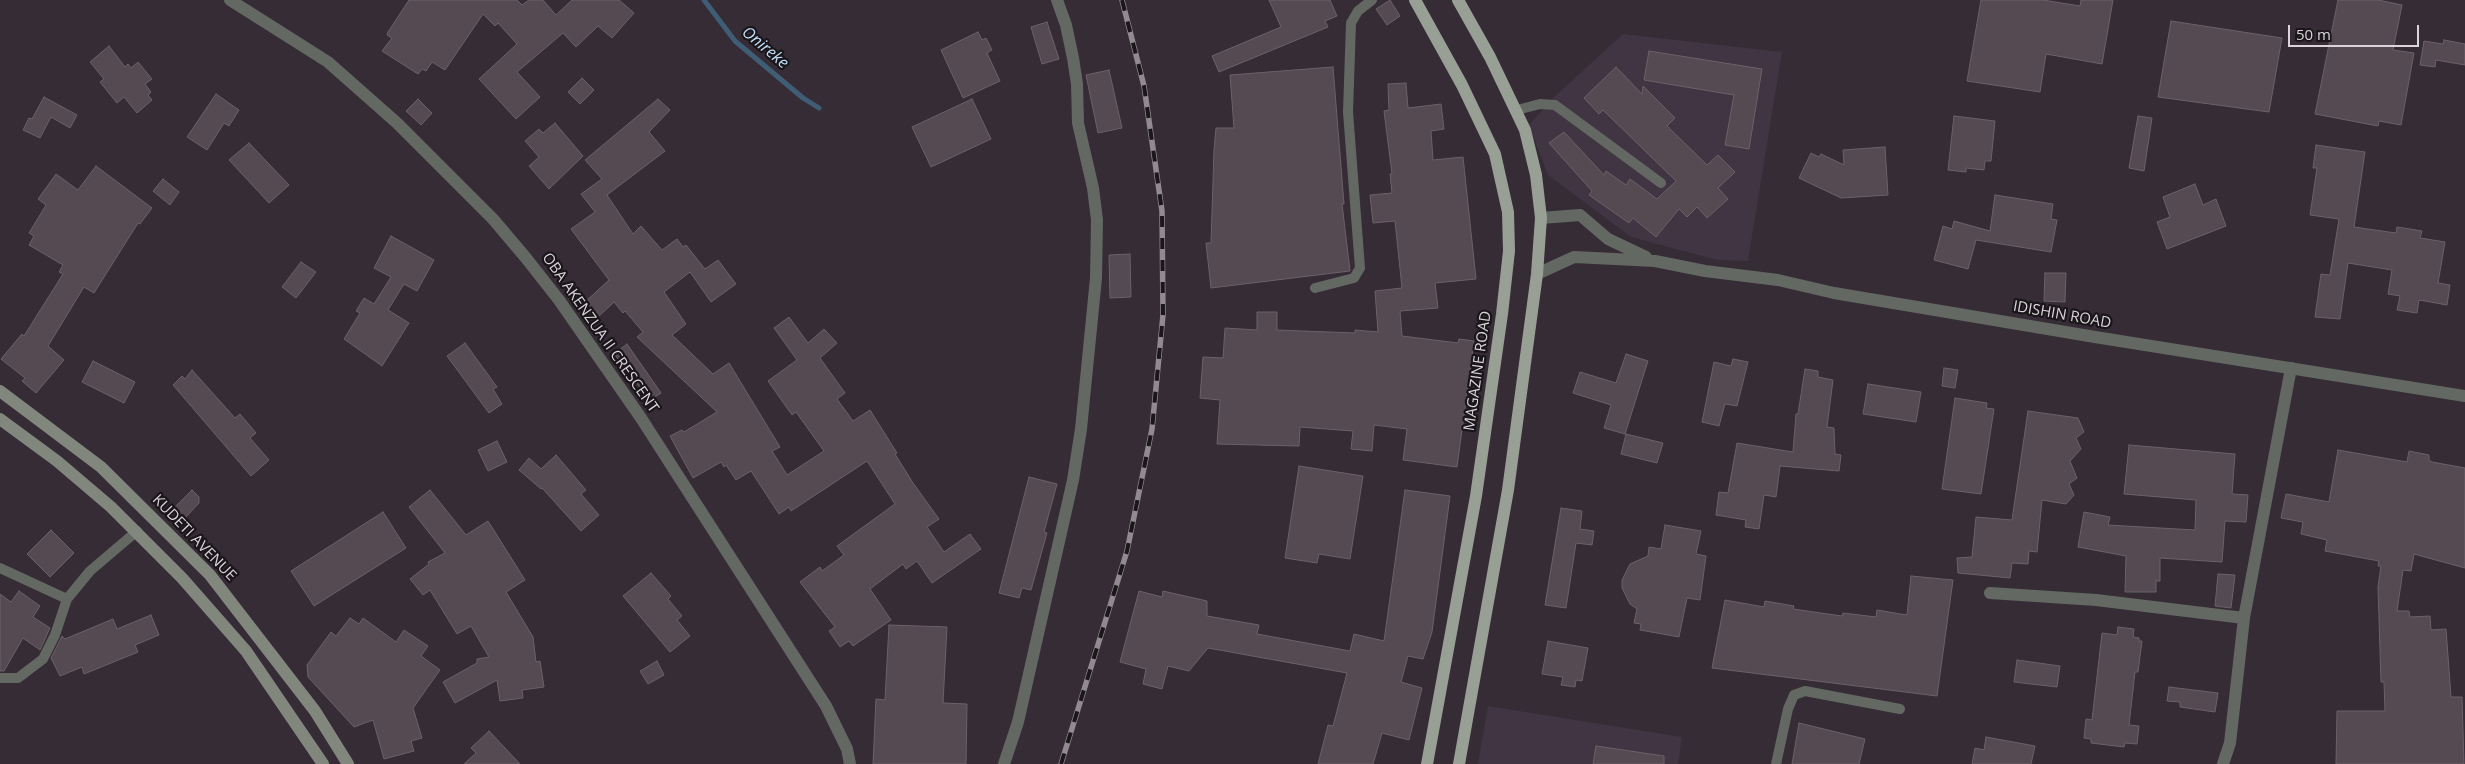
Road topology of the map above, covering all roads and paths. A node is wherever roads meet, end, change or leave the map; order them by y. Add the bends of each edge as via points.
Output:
1 (230, 0) edge
2 (1057, 0) edge
3 (1372, 0) edge
4 (1415, 0) edge
5 (1458, 0) edge
6 (1516, 110) junction
7 (1661, 183) dead end
8 (1541, 218) junction
9 (1655, 261) junction
10 (1537, 274) junction
11 (1315, 288) dead end
12 (2291, 368) junction
13 (0, 391) edge
14 (2465, 396) edge
15 (0, 419) edge
16 (136, 531) junction
17 (0, 568) edge
18 (1990, 593) dead end
19 (67, 599) junction
20 (2244, 618) junction
21 (0, 678) edge
22 (1900, 709) dead end
23 (323, 764) edge
24 (348, 764) edge
25 (850, 764) edge
26 (1004, 764) edge
27 (1427, 764) edge
28 (1459, 764) edge
29 (1776, 764) edge
30 (2224, 764) edge

1 - 25 street, OBA AKENZUA II CRESCENT via 328,62 397,123 486,212 526,258 641,418 826,706 847,749
2 - 26 street via 1073,58 1078,123 1094,196 1096,278 1073,480 1018,722
3 - 11 lane via 1358,11 1351,23 1348,112 1360,268 1354,278
4 - 27 main road, MAGAZINE ROAD via 1471,102 1495,154 1508,212 1509,251 1476,496
5 - 6 main road
6 - 7 lane via 1540,104 1555,105
6 - 8 main road via 1534,166
8 - 9 street via 1580,215 1608,239
8 - 10 main road
9 - 10 street via 1574,257
9 - 12 street, IDISHIN ROAD
10 - 28 main road via 1508,490
12 - 14 street, IDISHIN ROAD
12 - 20 street
13 - 24 main road, KUDETI AVENUE via 101,467 210,575 315,711
15 - 16 main road via 57,461
16 - 19 lane via 90,571
16 - 23 main road via 214,612 246,651
17 - 19 lane
18 - 20 street via 2096,600
19 - 21 lane via 55,636 42,659 18,678
20 - 30 street via 2230,742
22 - 29 lane via 1805,691 1794,695

